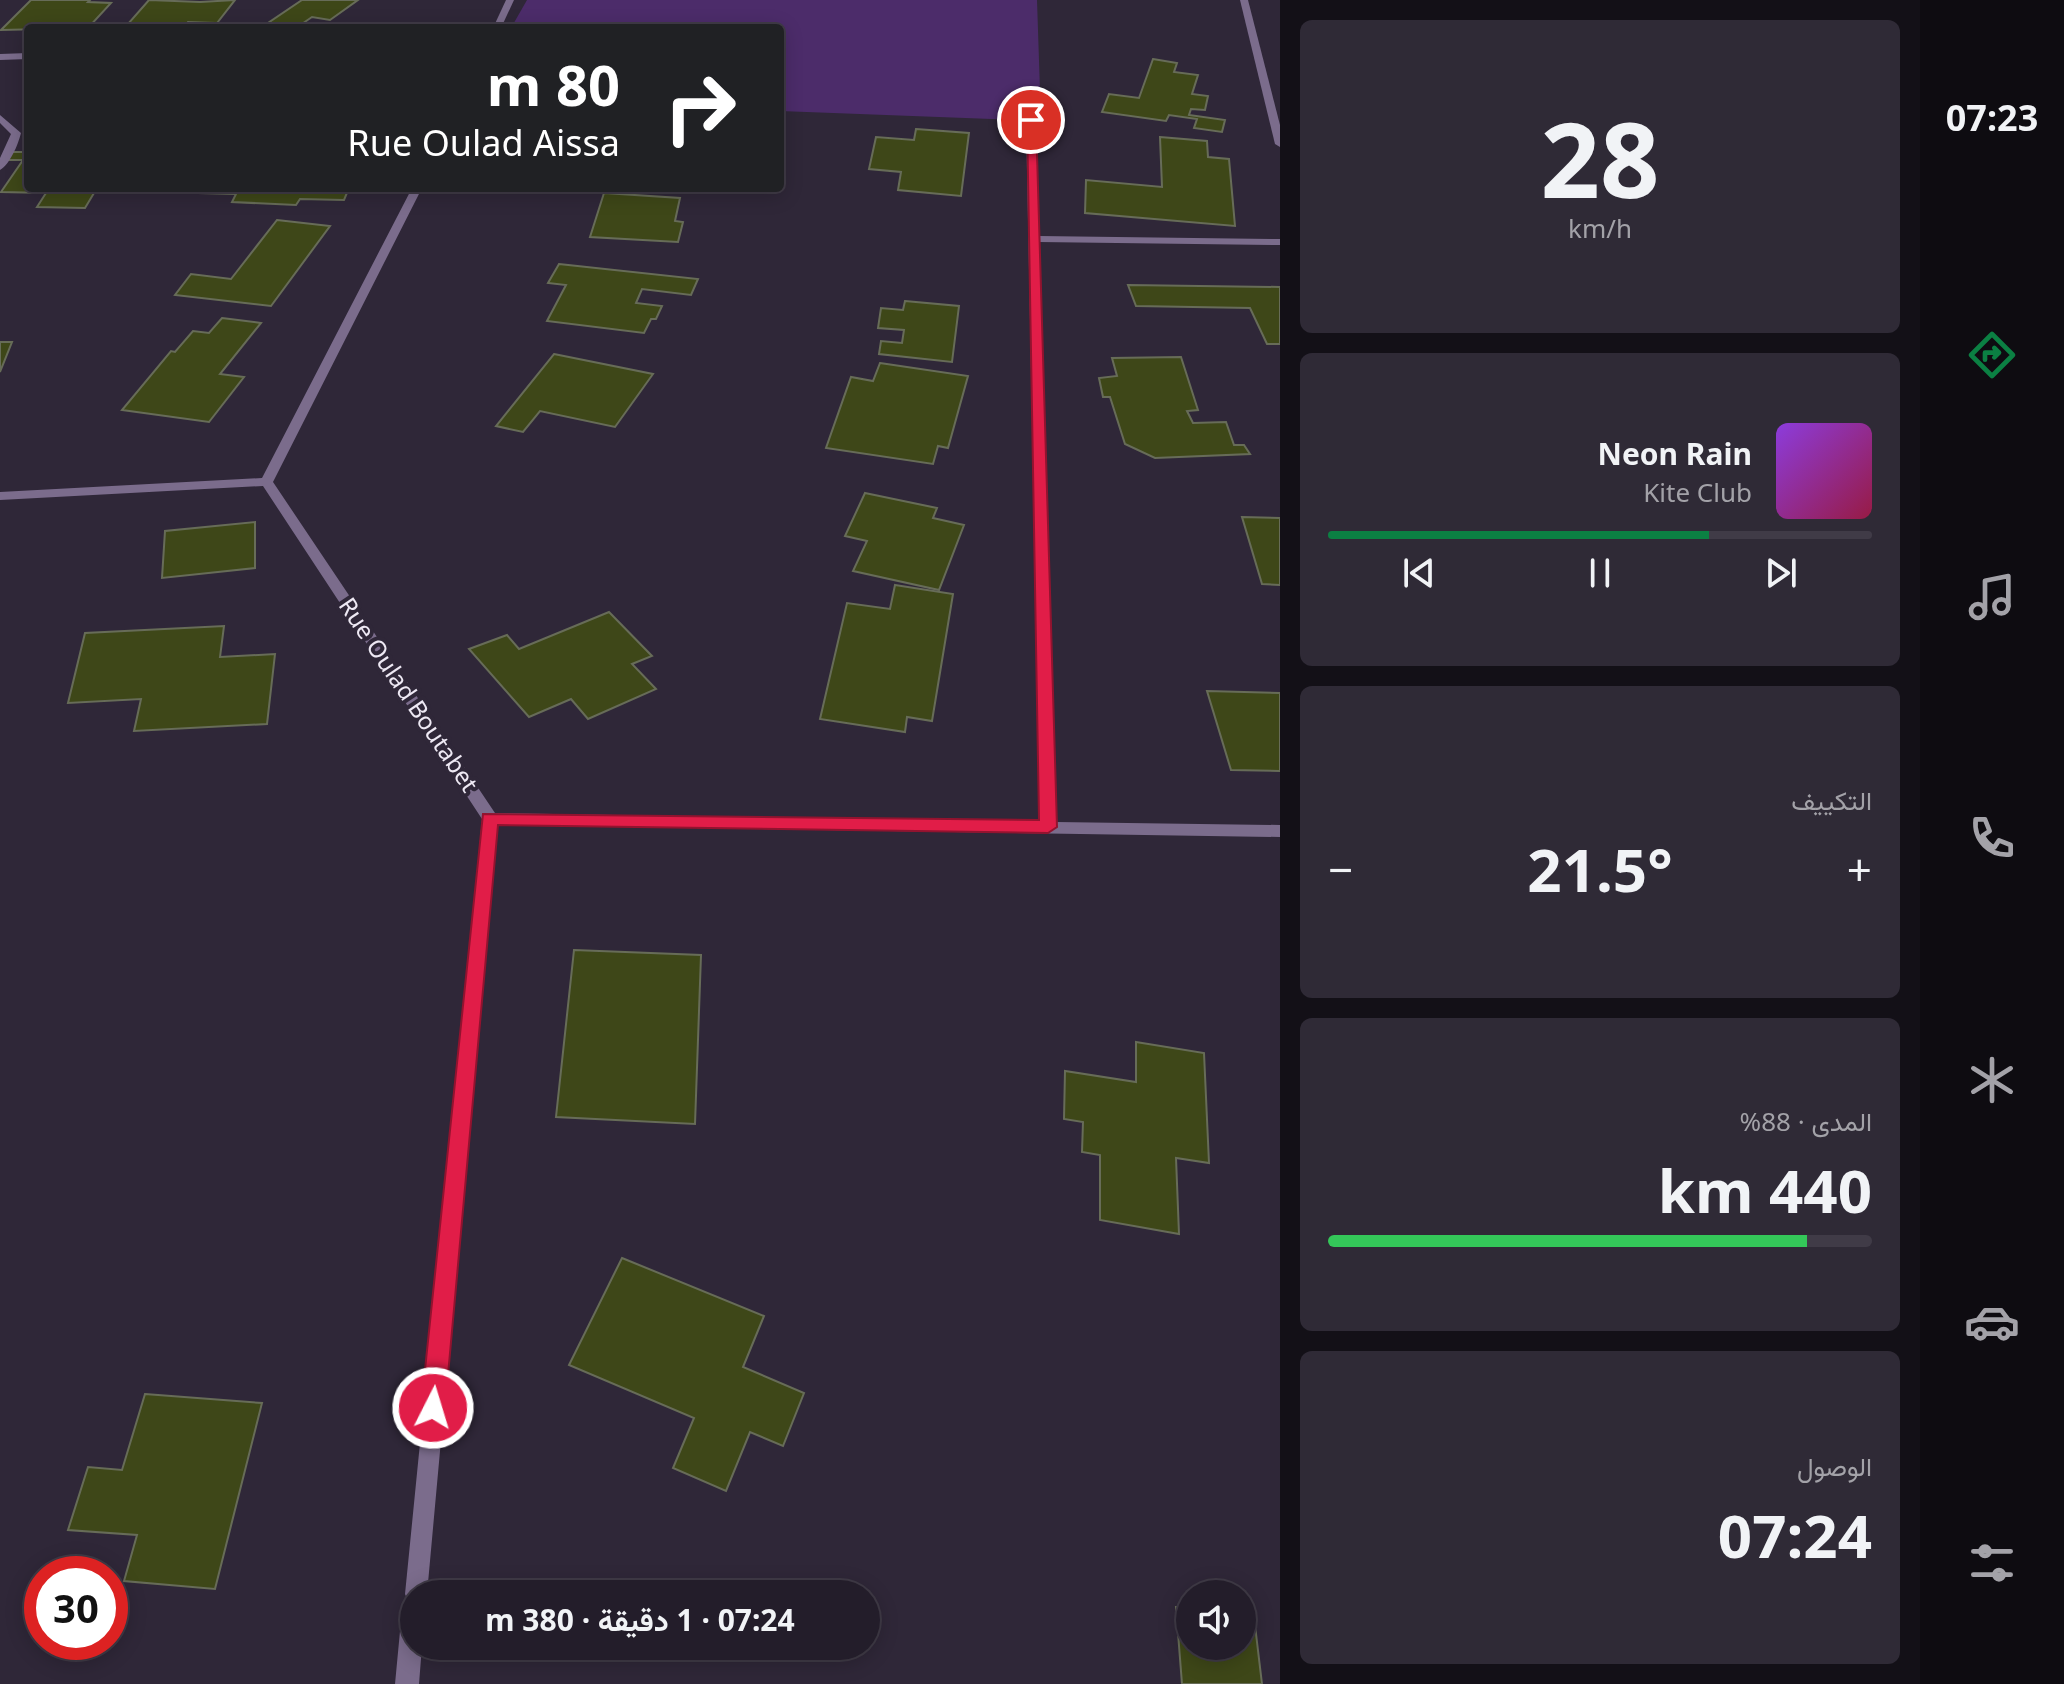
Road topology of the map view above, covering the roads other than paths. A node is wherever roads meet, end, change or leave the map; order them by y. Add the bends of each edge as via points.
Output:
1 (510, 0) edge
2 (1244, 0) edge
3 (499, 24) edge
4 (24, 56) edge
5 (0, 57) edge
6 (0, 118) edge
7 (1031, 120) dead end
8 (1280, 144) edge
9 (0, 167) edge
10 (415, 192) edge
11 (1035, 239) junction
12 (1280, 242) edge
13 (267, 482) junction
14 (0, 496) edge
15 (490, 819) junction
16 (1048, 827) junction
17 (1280, 831) edge
18 (417, 1580) edge
19 (409, 1660) edge
20 (407, 1684) edge

1 - 3 street
2 - 8 street
4 - 5 street
6 - 9 street via 16,133
7 - 11 street
10 - 13 street
11 - 12 street
11 - 16 street
13 - 14 street
13 - 15 street, Rue Oulad Boutabet
15 - 16 street
15 - 18 street, Rue Oulad Boutabet
16 - 17 street
19 - 20 street

